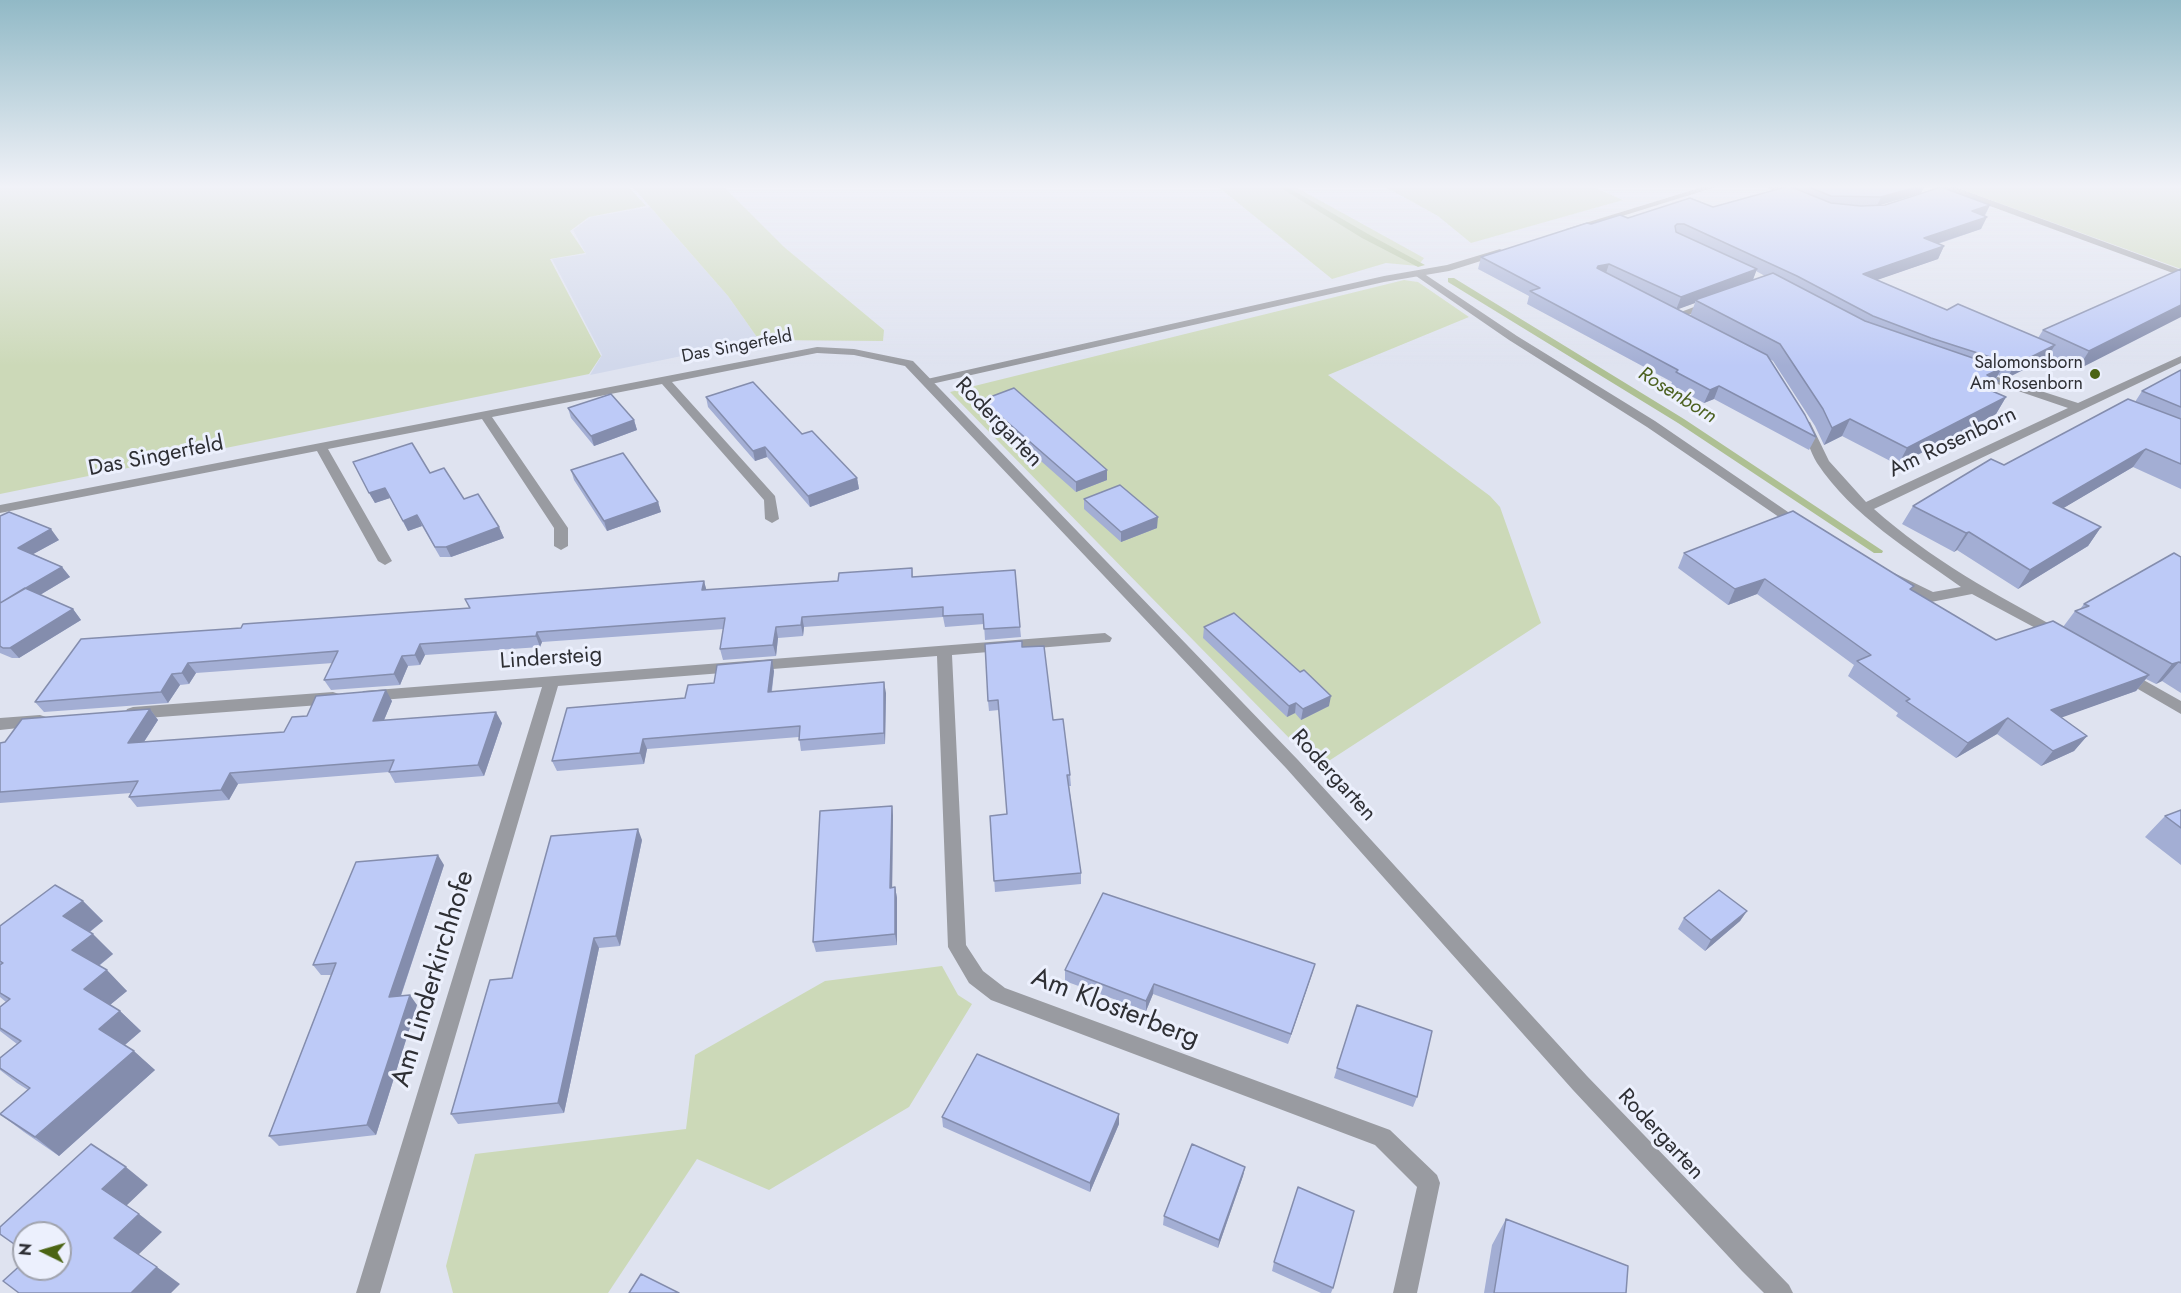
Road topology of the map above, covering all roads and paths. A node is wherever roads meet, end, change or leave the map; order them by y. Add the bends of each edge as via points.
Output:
1 (2105, 245) edge
2 (1514, 247) edge
3 (2181, 273) edge
4 (1420, 274) junction
5 (1726, 298) edge
6 (1693, 324) edge
7 (817, 351) joint
8 (2181, 359) edge
9 (1965, 370) edge
10 (664, 379) junction
11 (927, 382) junction
12 (2091, 400) junction
13 (2078, 407) junction
14 (2111, 408) edge
15 (486, 416) junction
16 (1801, 418) edge
17 (321, 447) junction
18 (1865, 508) junction
19 (0, 509) edge
20 (772, 519) dead end
21 (1807, 530) edge
22 (561, 546) dead end
23 (385, 561) dead end
24 (1879, 570) edge
25 (1974, 589) junction
26 (1105, 638) dead end
27 (2073, 644) edge
28 (945, 652) junction
29 (2112, 667) edge
30 (552, 681) junction
31 (2181, 708) edge
32 (117, 715) edge
33 (59, 719) edge
34 (0, 724) edge
35 (368, 1293) edge
36 (1405, 1293) edge
37 (1781, 1293) edge

1 - 3 street
2 - 4 street
4 - 11 street
4 - 21 street
5 - 6 street via 1671,314
7 - 10 street, Das Singerfeld
7 - 11 street, Rodergarten via 854,351 909,363
8 - 12 street, Am Rosenborn
9 - 13 street
10 - 15 street, Das Singerfeld
10 - 20 street, Das Singerfeld via 770,499
11 - 37 street, Rodergarten via 1292,764 1580,1083
12 - 13 street, Am Rosenborn
12 - 14 street
13 - 18 street, Am Rosenborn
15 - 17 street, Das Singerfeld
15 - 22 street via 561,528
16 - 18 street via 1824,464
17 - 19 street, Das Singerfeld
17 - 23 street
18 - 25 street
24 - 25 street via 1931,597
25 - 27 street
26 - 28 street, Lindersteig
28 - 30 street, Lindersteig
28 - 36 street, Am Klosterberg via 957,948 976,977 998,994 1382,1137 1429,1183
29 - 31 street
30 - 32 street, Lindersteig
30 - 35 street, Am Linderkirchhofe
33 - 34 street

